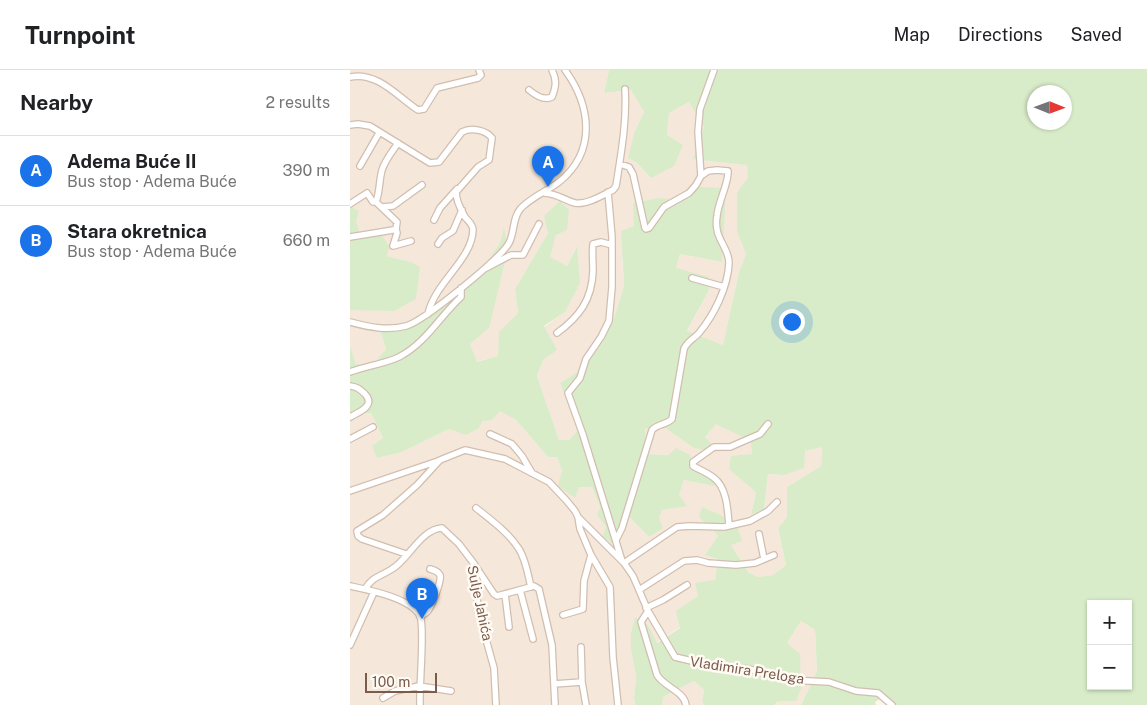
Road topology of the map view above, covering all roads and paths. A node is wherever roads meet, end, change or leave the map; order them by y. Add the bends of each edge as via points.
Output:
1 (479, 70) edge
2 (552, 70) edge
3 (565, 70) edge
4 (714, 70) edge
5 (350, 77) edge
6 (626, 89) dead end
7 (529, 90) dead end
8 (350, 125) edge
9 (379, 133) junction
10 (398, 143) junction
11 (620, 164) junction
12 (360, 166) dead end
13 (701, 176) junction
14 (422, 185) dead end
15 (458, 187) junction
16 (608, 192) junction
17 (544, 193) junction
18 (376, 202) junction
19 (350, 204) edge
20 (382, 207) junction
21 (462, 210) junction
22 (434, 220) dead end
23 (539, 224) dead end
24 (396, 229) junction
25 (350, 237) edge
26 (411, 241) dead end
27 (438, 244) dead end
28 (612, 245) junction
29 (484, 269) junction
30 (692, 278) dead end
31 (724, 287) junction
32 (461, 288) junction
33 (428, 314) junction
34 (350, 322) edge
35 (557, 333) dead end
36 (350, 372) edge
37 (350, 386) edge
38 (350, 417) edge
39 (768, 424) dead end
40 (373, 427) dead end
41 (490, 434) dead end
42 (350, 439) edge
43 (440, 460) junction
44 (532, 473) junction
45 (350, 491) edge
46 (777, 502) dead end
47 (476, 508) dead end
48 (578, 517) junction
49 (729, 526) junction
50 (759, 534) dead end
51 (616, 540) junction
52 (406, 554) junction
53 (591, 555) junction
54 (774, 555) dead end
55 (764, 560) junction
56 (623, 562) junction
57 (475, 565) junction
58 (430, 569) dead end
59 (687, 585) dead end
60 (350, 586) edge
61 (531, 587) junction
62 (365, 589) junction
63 (520, 590) junction
64 (639, 590) junction
65 (374, 592) junction
66 (505, 594) junction
67 (647, 609) junction
68 (563, 614) dead end
69 (420, 616) junction
70 (510, 627) dead end
71 (533, 639) dead end
72 (350, 645) edge
73 (581, 647) dead end
74 (582, 682) junction
75 (554, 684) junction
76 (419, 686) junction
77 (451, 691) dead end
78 (383, 698) dead end
79 (420, 705) edge
80 (496, 705) edge
81 (555, 705) edge
82 (586, 705) edge
83 (618, 705) edge
84 (686, 705) edge
85 (892, 705) edge

1 - 5 street via 481,75 478,78 437,88 424,109 418,110 370,78
2 - 7 street via 556,80 552,97 538,97
3 - 17 street via 586,113 585,138 572,169
4 - 13 street via 700,109
6 - 11 street
8 - 9 street via 364,124
9 - 10 street
9 - 12 street
10 - 15 street via 435,164 462,132 480,130 489,134 492,138 489,160
10 - 18 street via 382,170
11 - 13 street via 633,174 646,229 664,207 689,192
11 - 16 street via 616,186
13 - 31 street via 708,171 728,172 716,224 717,235 728,253
14 - 20 street via 393,206
15 - 21 street via 456,197
15 - 22 street
16 - 17 street via 580,203
16 - 28 street
17 - 29 street via 520,208 509,243
18 - 19 street via 365,194
18 - 20 street
20 - 24 street via 397,222
21 - 27 street via 453,231
21 - 33 street via 472,232 466,250 441,285
23 - 29 street via 523,255 511,255
24 - 25 street
24 - 26 street via 392,246
28 - 35 street via 593,244 593,277 585,305 572,323
28 - 51 street via 609,321 586,359 580,378 568,393
29 - 32 street
30 - 31 street
31 - 51 street via 708,320 697,335 686,342 672,419 652,430 628,512
32 - 33 street
32 - 36 street via 461,296 437,325 402,355
33 - 34 street via 408,326 393,328
37 - 38 street via 361,390 369,403
39 - 49 street via 760,434 730,447 714,447 693,462 693,466 719,482
40 - 42 street
41 - 44 street via 512,444
43 - 44 street, Vladimira Preloga via 465,450 505,459
43 - 45 street
43 - 52 street, Vladimira Preloga via 383,515 358,531 362,539
44 - 48 street, Vladimira Preloga via 557,489
46 - 49 street via 750,521
47 - 61 street via 519,549
48 - 53 street
48 - 56 street, Vladimira Preloga
49 - 56 street via 677,527
50 - 55 street
51 - 56 street
52 - 57 street, Sulje Jahića via 430,532 442,528
52 - 62 street via 398,565 371,580
53 - 68 street via 584,581 583,609
53 - 83 street via 610,587
54 - 55 street
55 - 64 street via 736,565 684,561
56 - 64 street, Vladimira Preloga
57 - 66 street via 494,594
57 - 80 street, Sulje Jahića via 478,611 494,668
58 - 69 street via 440,576 440,582 430,608
59 - 67 street
60 - 62 street
61 - 63 street
61 - 75 street via 539,589 552,645
62 - 65 street
63 - 66 street
63 - 71 street
64 - 67 street, Vladimira Preloga
65 - 69 street via 406,603
65 - 72 street
66 - 70 street
67 - 84 street via 641,622 657,674 661,681 681,695
67 - 85 street, Vladimira Preloga via 678,659 749,669 790,680 829,682 856,691 878,693
69 - 76 street
73 - 74 street
74 - 75 street
74 - 82 street
75 - 81 street
76 - 77 street
76 - 78 street
76 - 79 street

